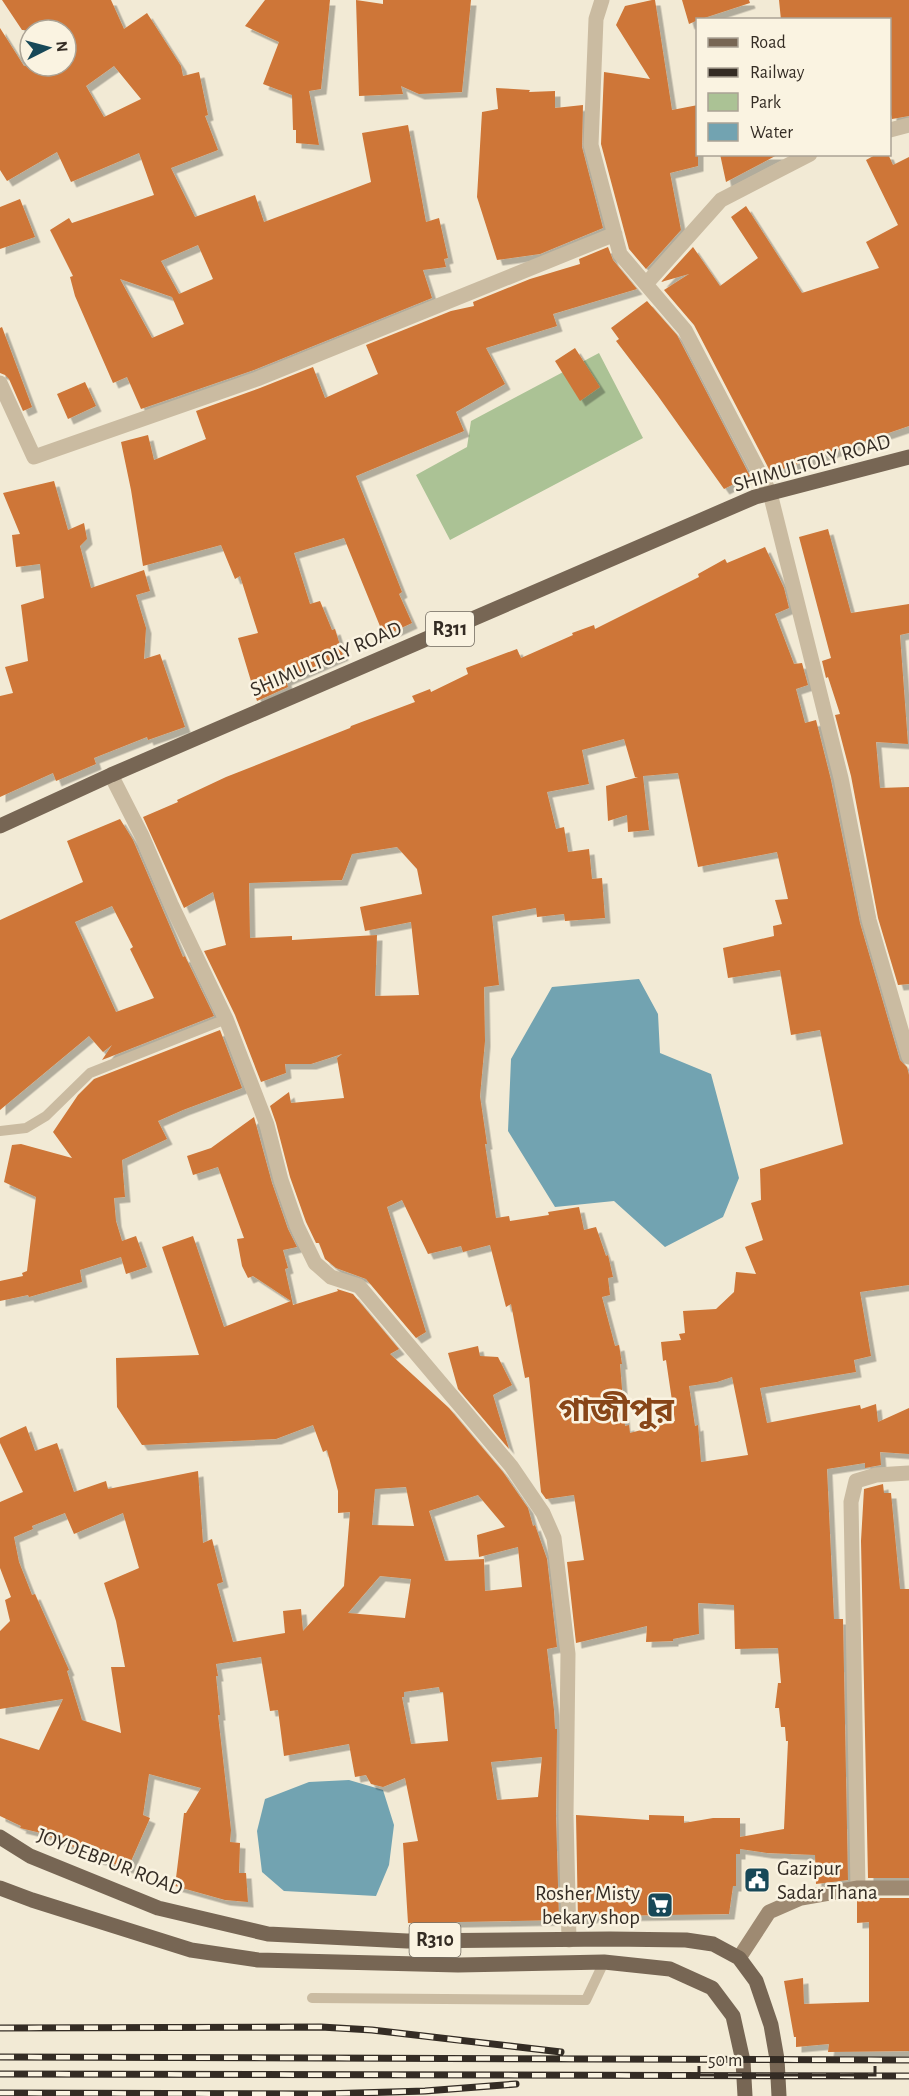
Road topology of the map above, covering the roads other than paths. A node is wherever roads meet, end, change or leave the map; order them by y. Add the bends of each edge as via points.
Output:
1 (602, 0) edge
2 (909, 125) edge
3 (891, 130) edge
4 (806, 156) edge
5 (615, 234) junction
6 (646, 284) junction
7 (0, 383) edge
8 (909, 457) edge
9 (770, 493) junction
10 (111, 775) junction
11 (0, 826) edge
12 (226, 1019) junction
13 (909, 1057) edge
14 (0, 1131) edge
15 (909, 1473) edge
16 (0, 1837) edge
17 (0, 1888) edge
18 (858, 1888) junction
19 (909, 1888) edge
20 (569, 1940) junction
21 (739, 1958) junction
22 (604, 1962) junction
23 (312, 1998) dead end
24 (745, 2096) edge
25 (779, 2096) edge

1 - 5 street via 596,19 591,145
2 - 3 street
4 - 6 street via 721,200
5 - 6 street via 620,254
5 - 7 street via 257,379 34,457
6 - 9 street via 685,330
8 - 9 main road, SHIMULTOLY ROAD / R311
9 - 10 main road, SHIMULTOLY ROAD / R311
9 - 13 street via 841,778 869,920
10 - 11 main road, SHIMULTOLY ROAD / R311
10 - 12 street
12 - 14 lane via 90,1073 46,1116 26,1128
12 - 20 street via 267,1125 297,1226 315,1263 331,1276 359,1286 511,1466 543,1513 554,1538 568,1654
15 - 18 street via 856,1481 851,1502
16 - 20 main road, JOYDEBPUR ROAD / R310 via 30,1856 158,1908 268,1934 407,1941
17 - 22 main road, R310 via 191,1950 258,1960 459,1965
18 - 19 main road
18 - 21 main road via 801,1898 769,1912
20 - 21 main road, JOYDEBPUR ROAD / R310 via 686,1940 713,1944
21 - 25 main road, JOYDEBPUR ROAD / R310 via 756,1981 771,2025
22 - 23 lane via 586,2000
22 - 24 main road, R310 via 670,1969 712,1988 733,2016 743,2061

